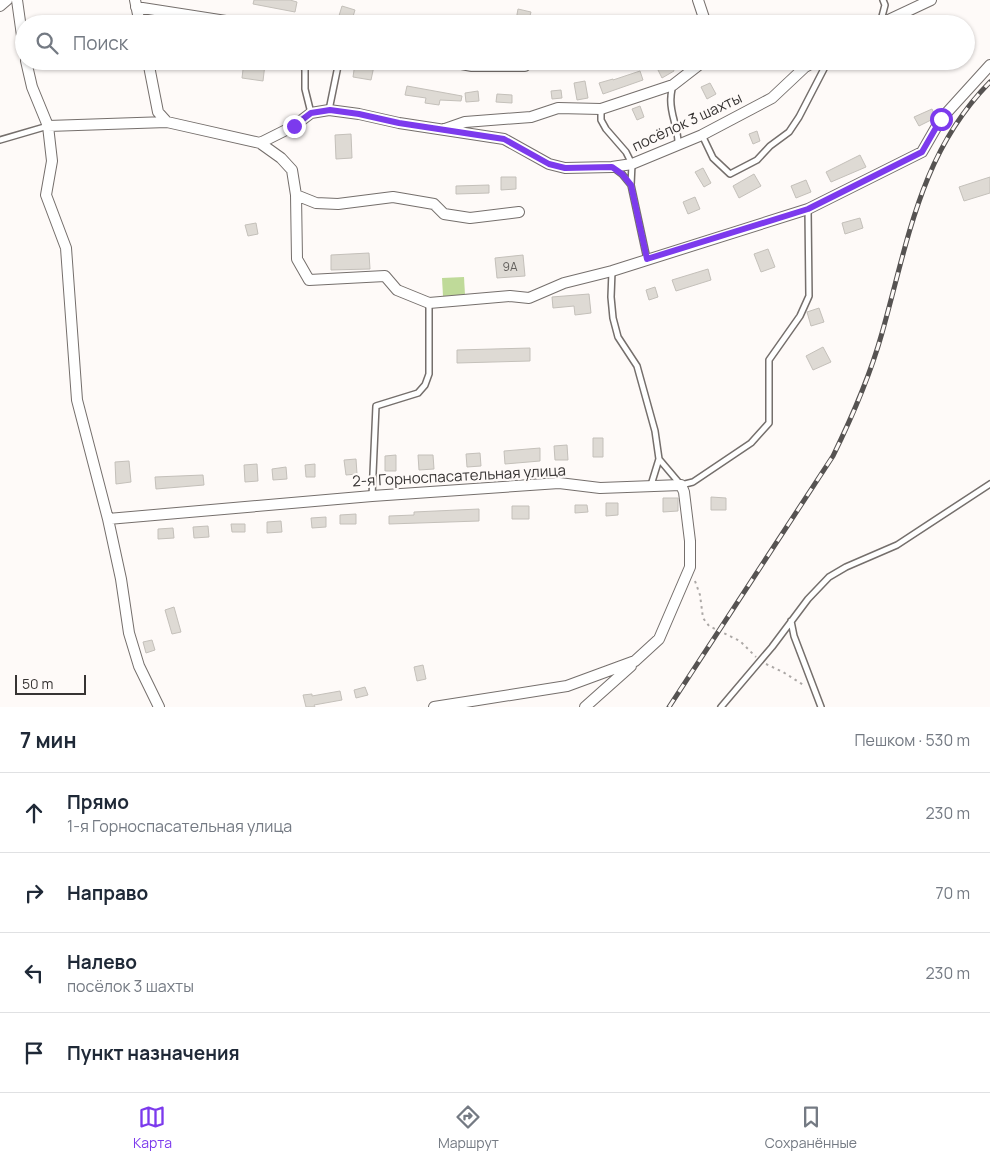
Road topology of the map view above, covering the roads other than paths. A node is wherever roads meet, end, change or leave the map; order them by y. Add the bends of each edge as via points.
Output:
1 (7, 0) edge
2 (17, 0) edge
3 (698, 0) edge
4 (883, 0) edge
5 (931, 0) edge
6 (135, 3) edge
7 (0, 6) edge
8 (19, 15) edge
9 (198, 15) edge
10 (703, 15) edge
11 (882, 15) edge
12 (899, 15) edge
13 (990, 65) edge
14 (28, 70) edge
15 (150, 70) edge
16 (305, 70) edge
17 (337, 70) edge
18 (692, 70) edge
19 (803, 70) edge
20 (823, 70) edge
21 (673, 85) junction
22 (601, 109) junction
23 (330, 110) junction
24 (311, 113) junction
25 (167, 122) junction
26 (48, 126) junction
27 (442, 130) junction
28 (702, 135) junction
29 (0, 140) edge
30 (260, 143) junction
31 (678, 145) junction
32 (632, 164) junction
33 (612, 167) junction
34 (631, 185) junction
35 (296, 195) junction
36 (808, 209) junction
37 (519, 212) dead end
38 (647, 259) junction
39 (612, 271) junction
40 (429, 303) junction
41 (659, 459) junction
42 (990, 484) edge
43 (651, 485) junction
44 (681, 485) junction
45 (372, 496) junction
46 (108, 519) junction
47 (791, 621) junction
48 (635, 661) junction
49 (159, 707) edge
50 (434, 707) edge
51 (585, 707) edge
52 (721, 707) edge
53 (821, 707) edge

1 - 7 street
2 - 8 street
3 - 10 street
4 - 11 lane
5 - 12 street
6 - 9 street
13 - 36 street via 941,119 922,152
14 - 26 street
15 - 25 street via 158,112
16 - 24 lane via 305,89
17 - 23 lane
18 - 21 street, посёлок 3 шахты
19 - 28 street, посёлок 3 шахты via 772,98
20 - 28 lane via 789,132 757,160 730,174 713,158
21 - 22 street, посёлок 3 шахты
21 - 31 lane via 670,98 679,134
22 - 27 street, посёлок 3 шахты via 558,108 531,118 465,122
22 - 32 lane via 606,129
23 - 24 street, посёлок 3 шахты
23 - 27 street, посёлок 3 шахты
24 - 30 street, посёлок 3 шахты via 294,126
25 - 26 street
25 - 30 street
26 - 29 lane
26 - 46 street via 52,161 46,195 66,248 77,400
27 - 33 street, посёлок 3 шахты via 504,139 549,164 565,168
28 - 31 street, посёлок 3 шахты
30 - 35 street via 292,170
31 - 32 street, посёлок 3 шахты
32 - 33 street, посёлок 3 шахты
32 - 34 lane
33 - 34 lane
34 - 38 lane
35 - 37 street via 316,203 338,204 393,197 434,204 444,214 470,218
35 - 40 street via 297,259 309,280 385,276 397,290
36 - 38 street
36 - 44 lane via 809,296 800,316 769,360 769,423 751,443 693,482
38 - 39 street
39 - 40 street via 564,283 529,298 510,296
39 - 41 lane via 613,318 618,337 638,366
40 - 45 lane via 429,374 425,385 418,393 376,406
41 - 43 lane
41 - 44 lane
42 - 47 lane via 897,545 829,577
43 - 44 street, 2-я Горноспасательная улица
43 - 45 street, 2-я Горноспасательная улица via 600,488 559,483
44 - 48 street via 689,531 690,567 659,638
45 - 46 street, 2-я Горноспасательная улица
46 - 49 street via 129,632 139,666
47 - 52 lane
47 - 53 lane
48 - 50 street via 567,686
48 - 51 street

